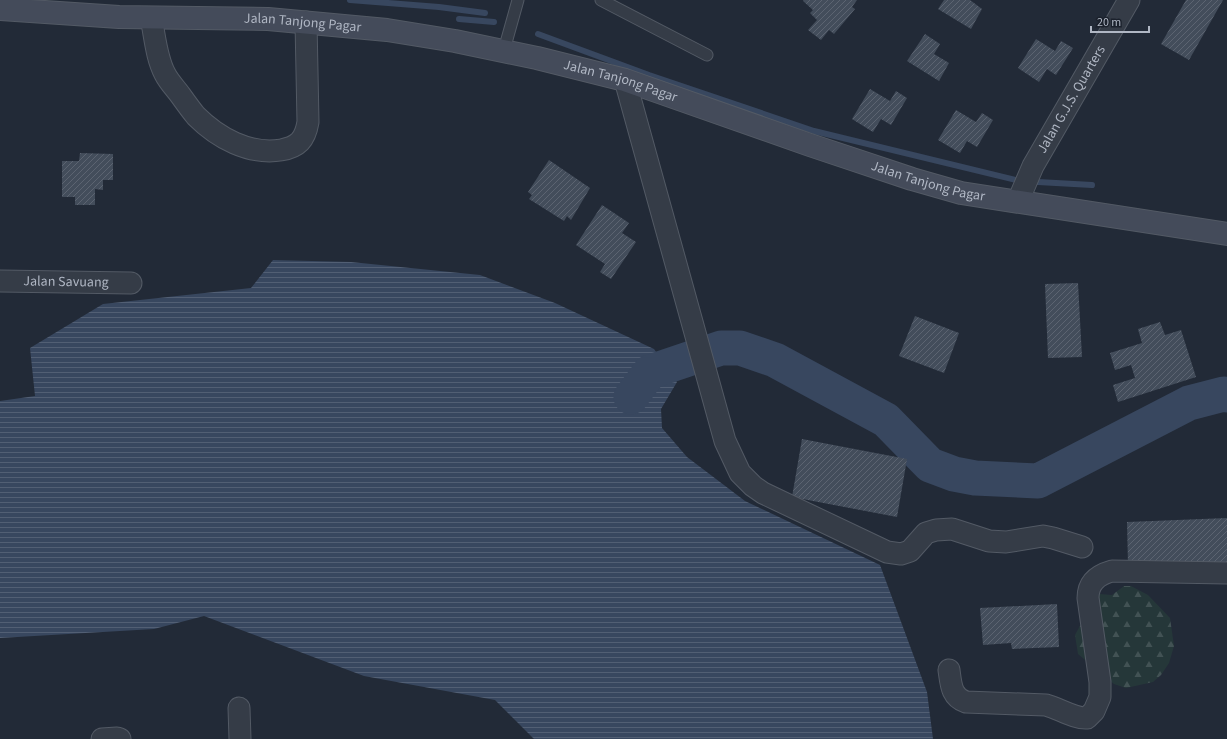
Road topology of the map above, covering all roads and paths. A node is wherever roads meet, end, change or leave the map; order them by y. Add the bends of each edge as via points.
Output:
1 (518, 0) edge
2 (602, 0) edge
3 (1129, 0) edge
4 (27, 5) edge
5 (0, 9) edge
6 (151, 18) junction
7 (306, 22) junction
8 (504, 50) junction
9 (706, 55) dead end
10 (625, 80) junction
11 (1018, 201) junction
12 (1227, 234) edge
13 (0, 281) edge
14 (131, 283) dead end
15 (1082, 547) dead end
16 (1227, 573) edge
17 (949, 670) dead end
18 (239, 708) dead end
19 (102, 739) edge
20 (120, 739) edge
21 (240, 739) edge

1 - 8 lane
2 - 9 lane
3 - 11 street, Jalan G.J.S. Quarters via 1033,166
4 - 5 main road, Jalan Tanjong Pagar
4 - 6 main road, Jalan Tanjong Pagar via 119,17
6 - 7 main road, Jalan Tanjong Pagar via 268,18
6 - 7 street via 165,74 196,116 220,136 238,145 276,151 291,148 306,132
7 - 8 main road, Jalan Tanjong Pagar via 387,30
8 - 10 main road, Jalan Tanjong Pagar
10 - 11 main road, Jalan Tanjong Pagar via 912,179 961,193
10 - 15 street via 725,441 740,473 763,493 887,552 900,554 910,551 926,533 952,529 989,541 1006,542 1043,536
11 - 12 main road, Jalan Tanjong Pagar
13 - 14 street, Jalan Savuang
16 - 17 street via 1112,571 1101,574 1092,583 1088,598 1100,697 1094,711 1087,718 1046,705 966,702 957,698 954,693
18 - 21 street
19 - 20 street

